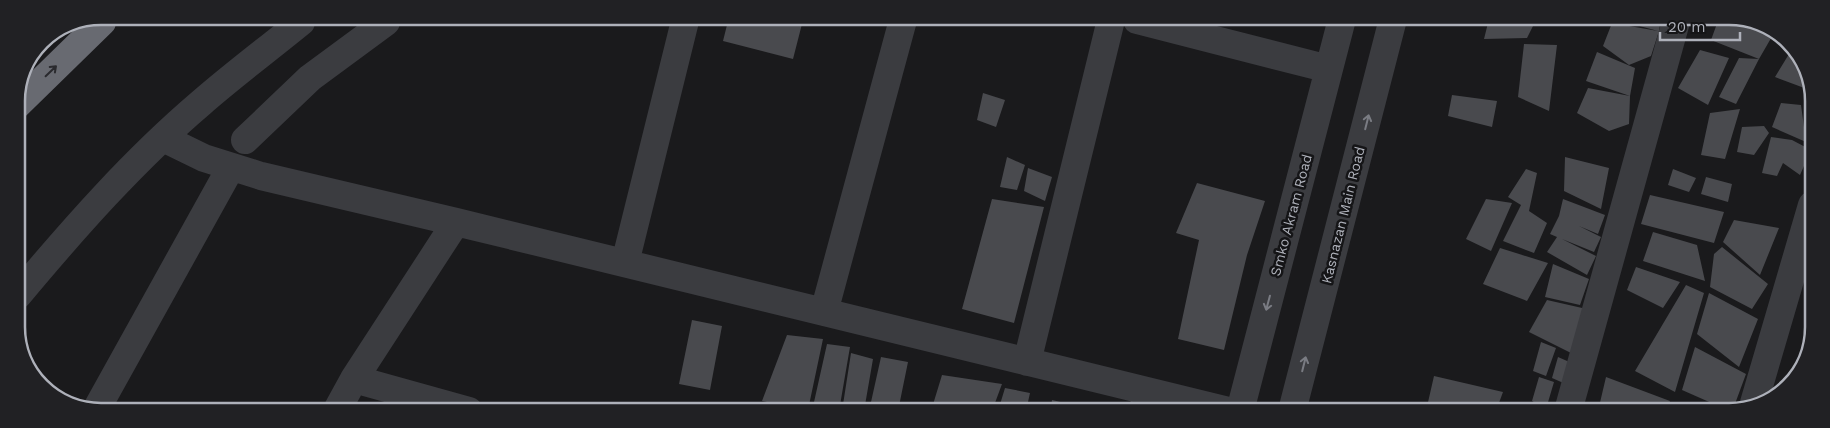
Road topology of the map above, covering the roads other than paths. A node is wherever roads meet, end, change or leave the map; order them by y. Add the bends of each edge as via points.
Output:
1 (99, 25) edge
2 (297, 25) edge
3 (382, 25) edge
4 (684, 25) edge
5 (902, 25) edge
6 (1110, 25) edge
7 (1157, 25) edge
8 (1340, 25) edge
9 (1391, 25) edge
10 (1675, 25) edge
11 (1329, 69) junction
12 (25, 97) edge
13 (163, 138) junction
14 (246, 140) dead end
15 (231, 167) junction
16 (456, 222) junction
17 (1805, 229) edge
18 (625, 263) junction
19 (25, 287) edge
20 (824, 312) junction
21 (1028, 362) junction
22 (354, 379) junction
23 (1756, 398) edge
24 (100, 403) edge
25 (341, 403) edge
26 (443, 403) edge
27 (1196, 403) edge
28 (1242, 403) edge
29 (1294, 403) edge
30 (1570, 403) edge

12 -> 1 highway
2 - 13 street via 200,103
3 - 14 street via 310,78
4 - 18 street
5 - 20 street
6 - 21 street
7 - 11 street
8 - 11 street, Smko Akram Road
29 -> 9 street, Kasnazan Main Road
10 - 30 street
11 -> 28 street, Smko Akram Road
13 - 15 street
13 - 19 street via 64,240
15 - 16 street
15 - 24 street
16 - 18 street
16 - 22 street
17 - 23 street
18 - 20 street
20 - 21 street
21 - 27 street
22 - 25 street
22 - 26 street

